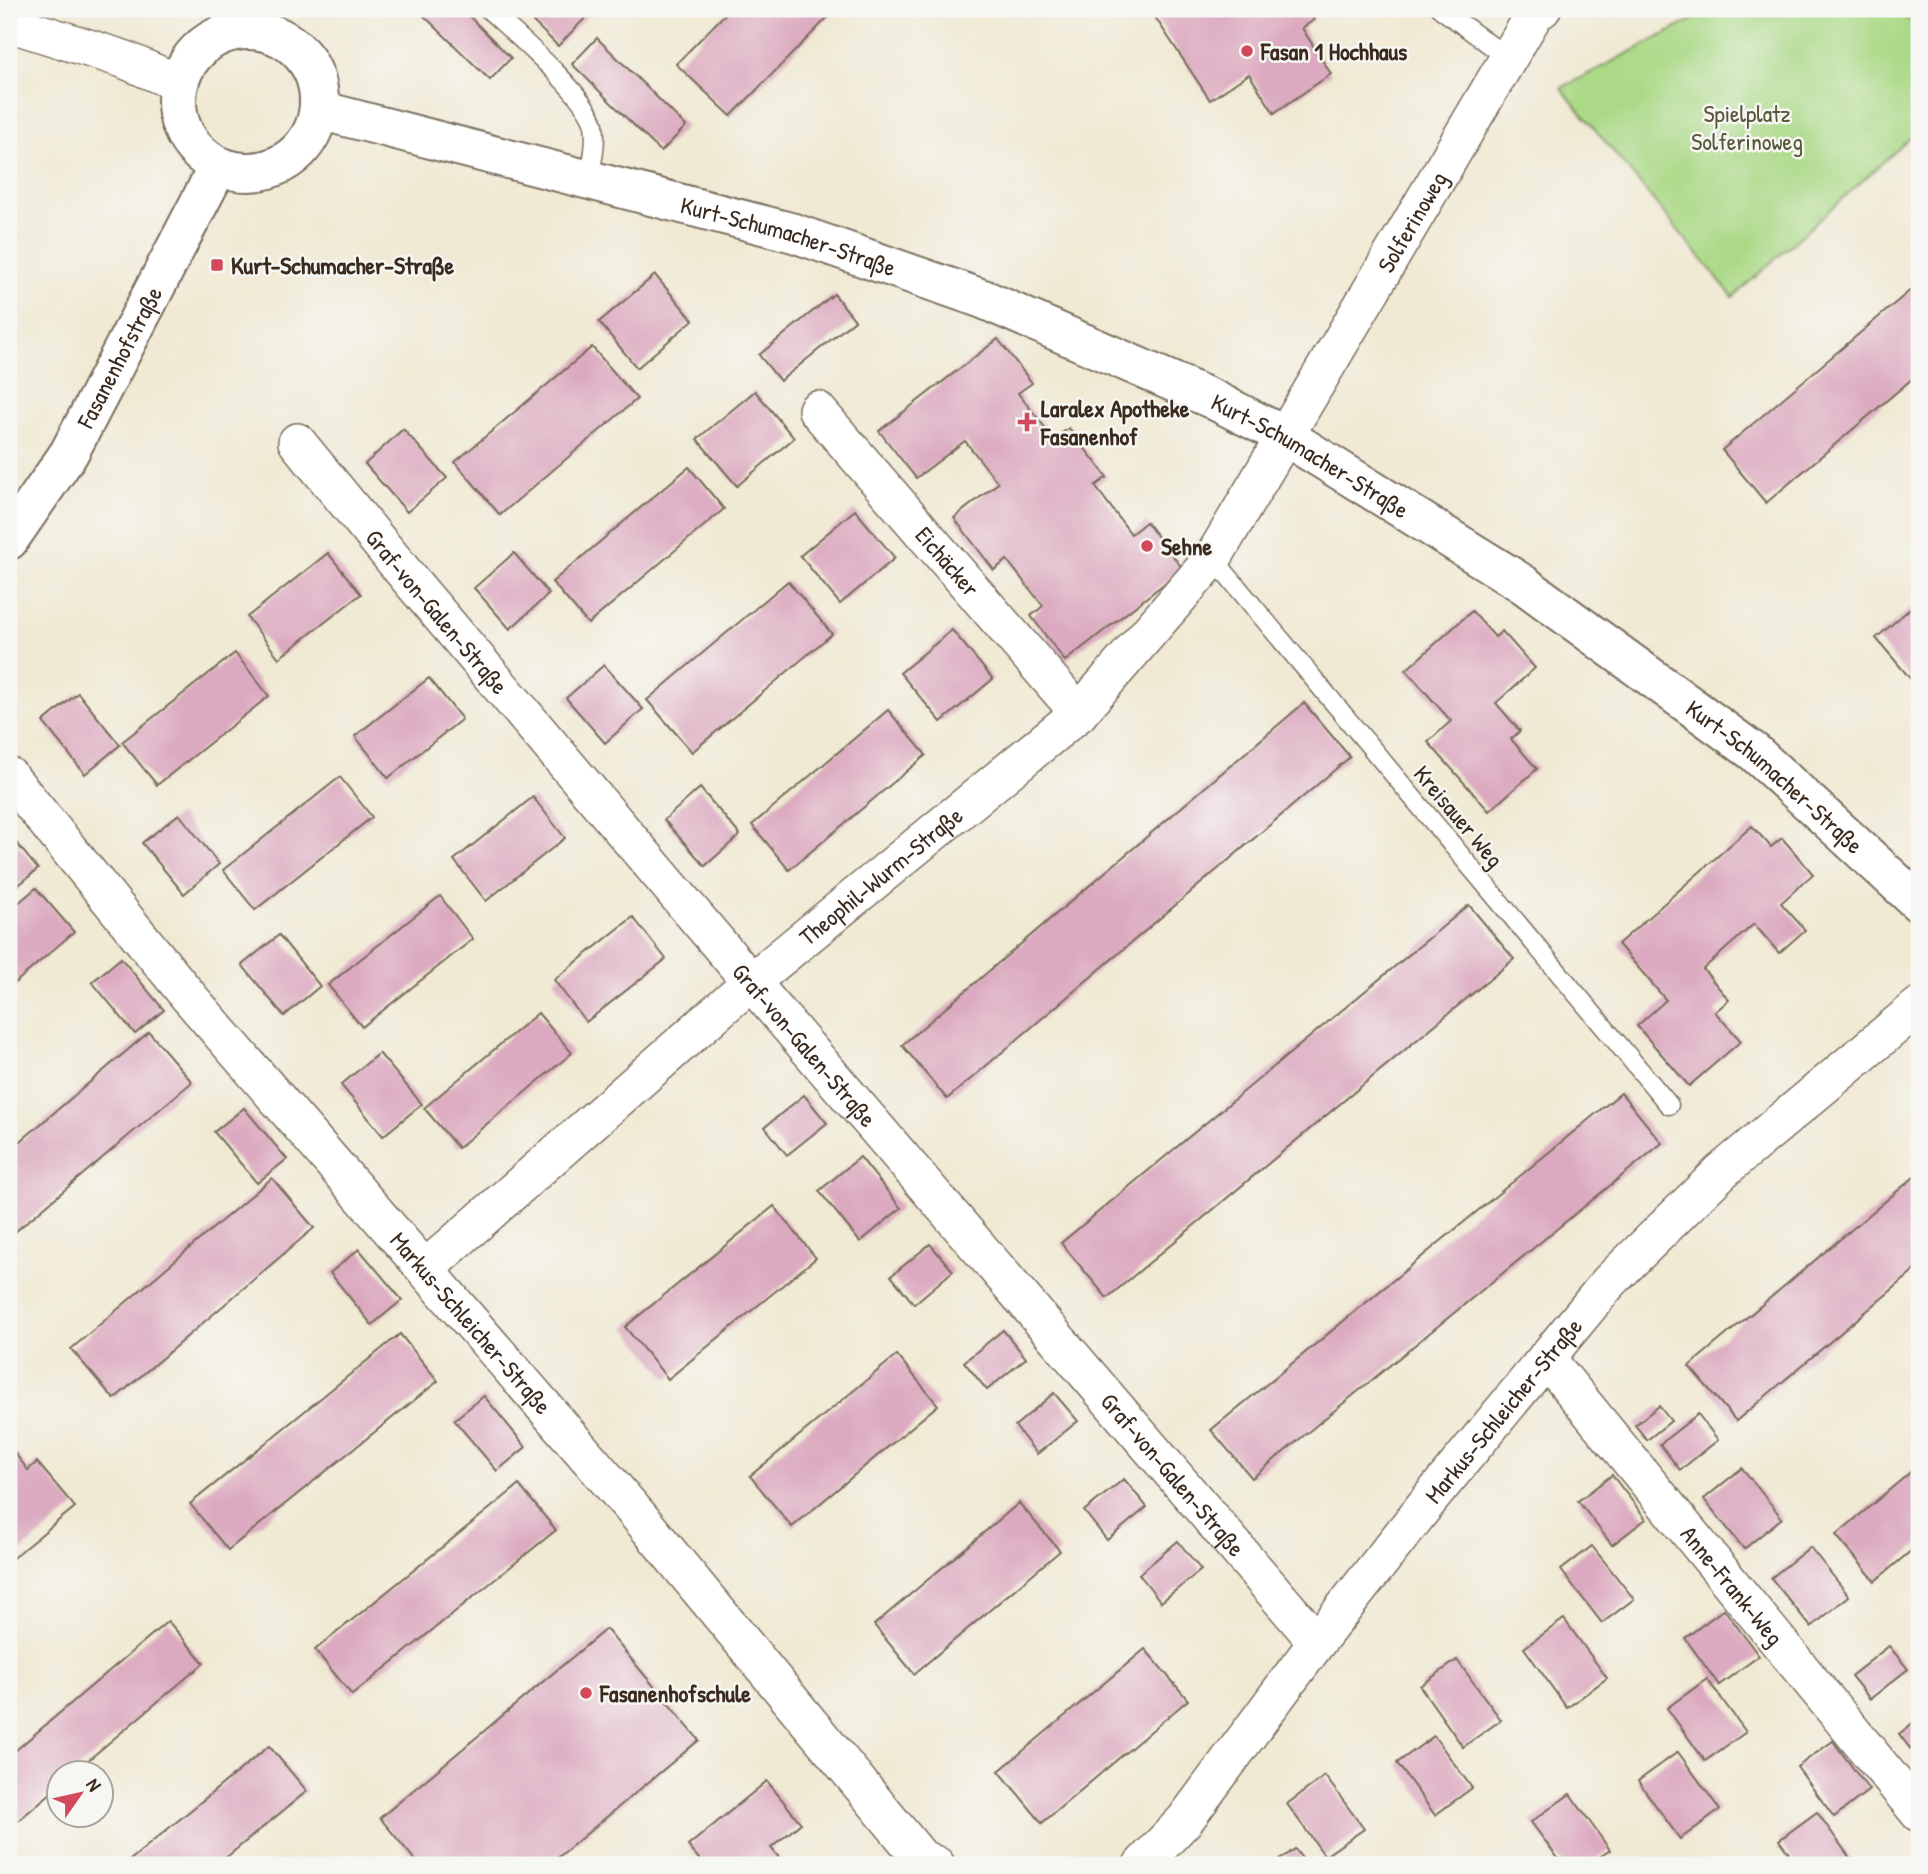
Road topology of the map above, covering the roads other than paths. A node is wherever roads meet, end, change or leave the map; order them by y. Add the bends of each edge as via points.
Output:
1 (488, 9) edge
2 (1441, 9) edge
3 (1542, 9) edge
4 (263, 20) edge
5 (9, 23) edge
6 (1508, 58) junction
7 (178, 83) junction
8 (319, 110) junction
9 (218, 167) junction
10 (589, 180) junction
11 (817, 410) dead end
12 (1285, 436) junction
13 (297, 442) dead end
14 (9, 540) edge
15 (1213, 558) junction
16 (1079, 713) junction
17 (9, 776) edge
18 (1919, 903) edge
19 (751, 982) junction
20 (1919, 1006) edge
21 (1669, 1105) dead end
22 (425, 1269) junction
23 (1546, 1358) junction
24 (1317, 1642) junction
25 (1919, 1814) edge
26 (936, 1865) edge
27 (1142, 1865) edge

1 - 10 lane via 589,111 594,127
2 - 6 lane
3 - 6 street, Solferinoweg
4 - 7 street via 219,35 200,47 186,63
4 - 8 street via 299,51 311,68
5 - 7 street via 123,59
6 - 12 street, Solferinoweg
7 - 9 street via 176,108 183,132 197,153
8 - 9 street via 313,132 283,164 262,172 239,173
8 - 10 street, Kurt-Schumacher-Straße
9 - 14 street, Fasanenhofstraße via 69,453
10 - 12 street, Kurt-Schumacher-Straße via 794,233 983,299 1212,399
11 - 16 street, Eichäcker
12 - 15 street, Theophil-Wurm-Straße
12 - 18 street, Kurt-Schumacher-Straße via 1524,584 1754,752
13 - 19 street, Graf-von-Galen-Straße
15 - 16 street, Theophil-Wurm-Straße
15 - 21 lane, Kreisauer Weg
16 - 19 street, Theophil-Wurm-Straße
17 - 22 street, Markus-Schleicher-Straße via 190,998
19 - 22 street, Theophil-Wurm-Straße
19 - 24 street, Graf-von-Galen-Straße
20 - 23 street, Markus-Schleicher-Straße via 1722,1171 1609,1282
22 - 26 street, Markus-Schleicher-Straße via 637,1514 922,1858
23 - 24 street, Markus-Schleicher-Straße
23 - 25 street, Anne-Frank-Weg
24 - 27 street, Markus-Schleicher-Straße via 1185,1820

